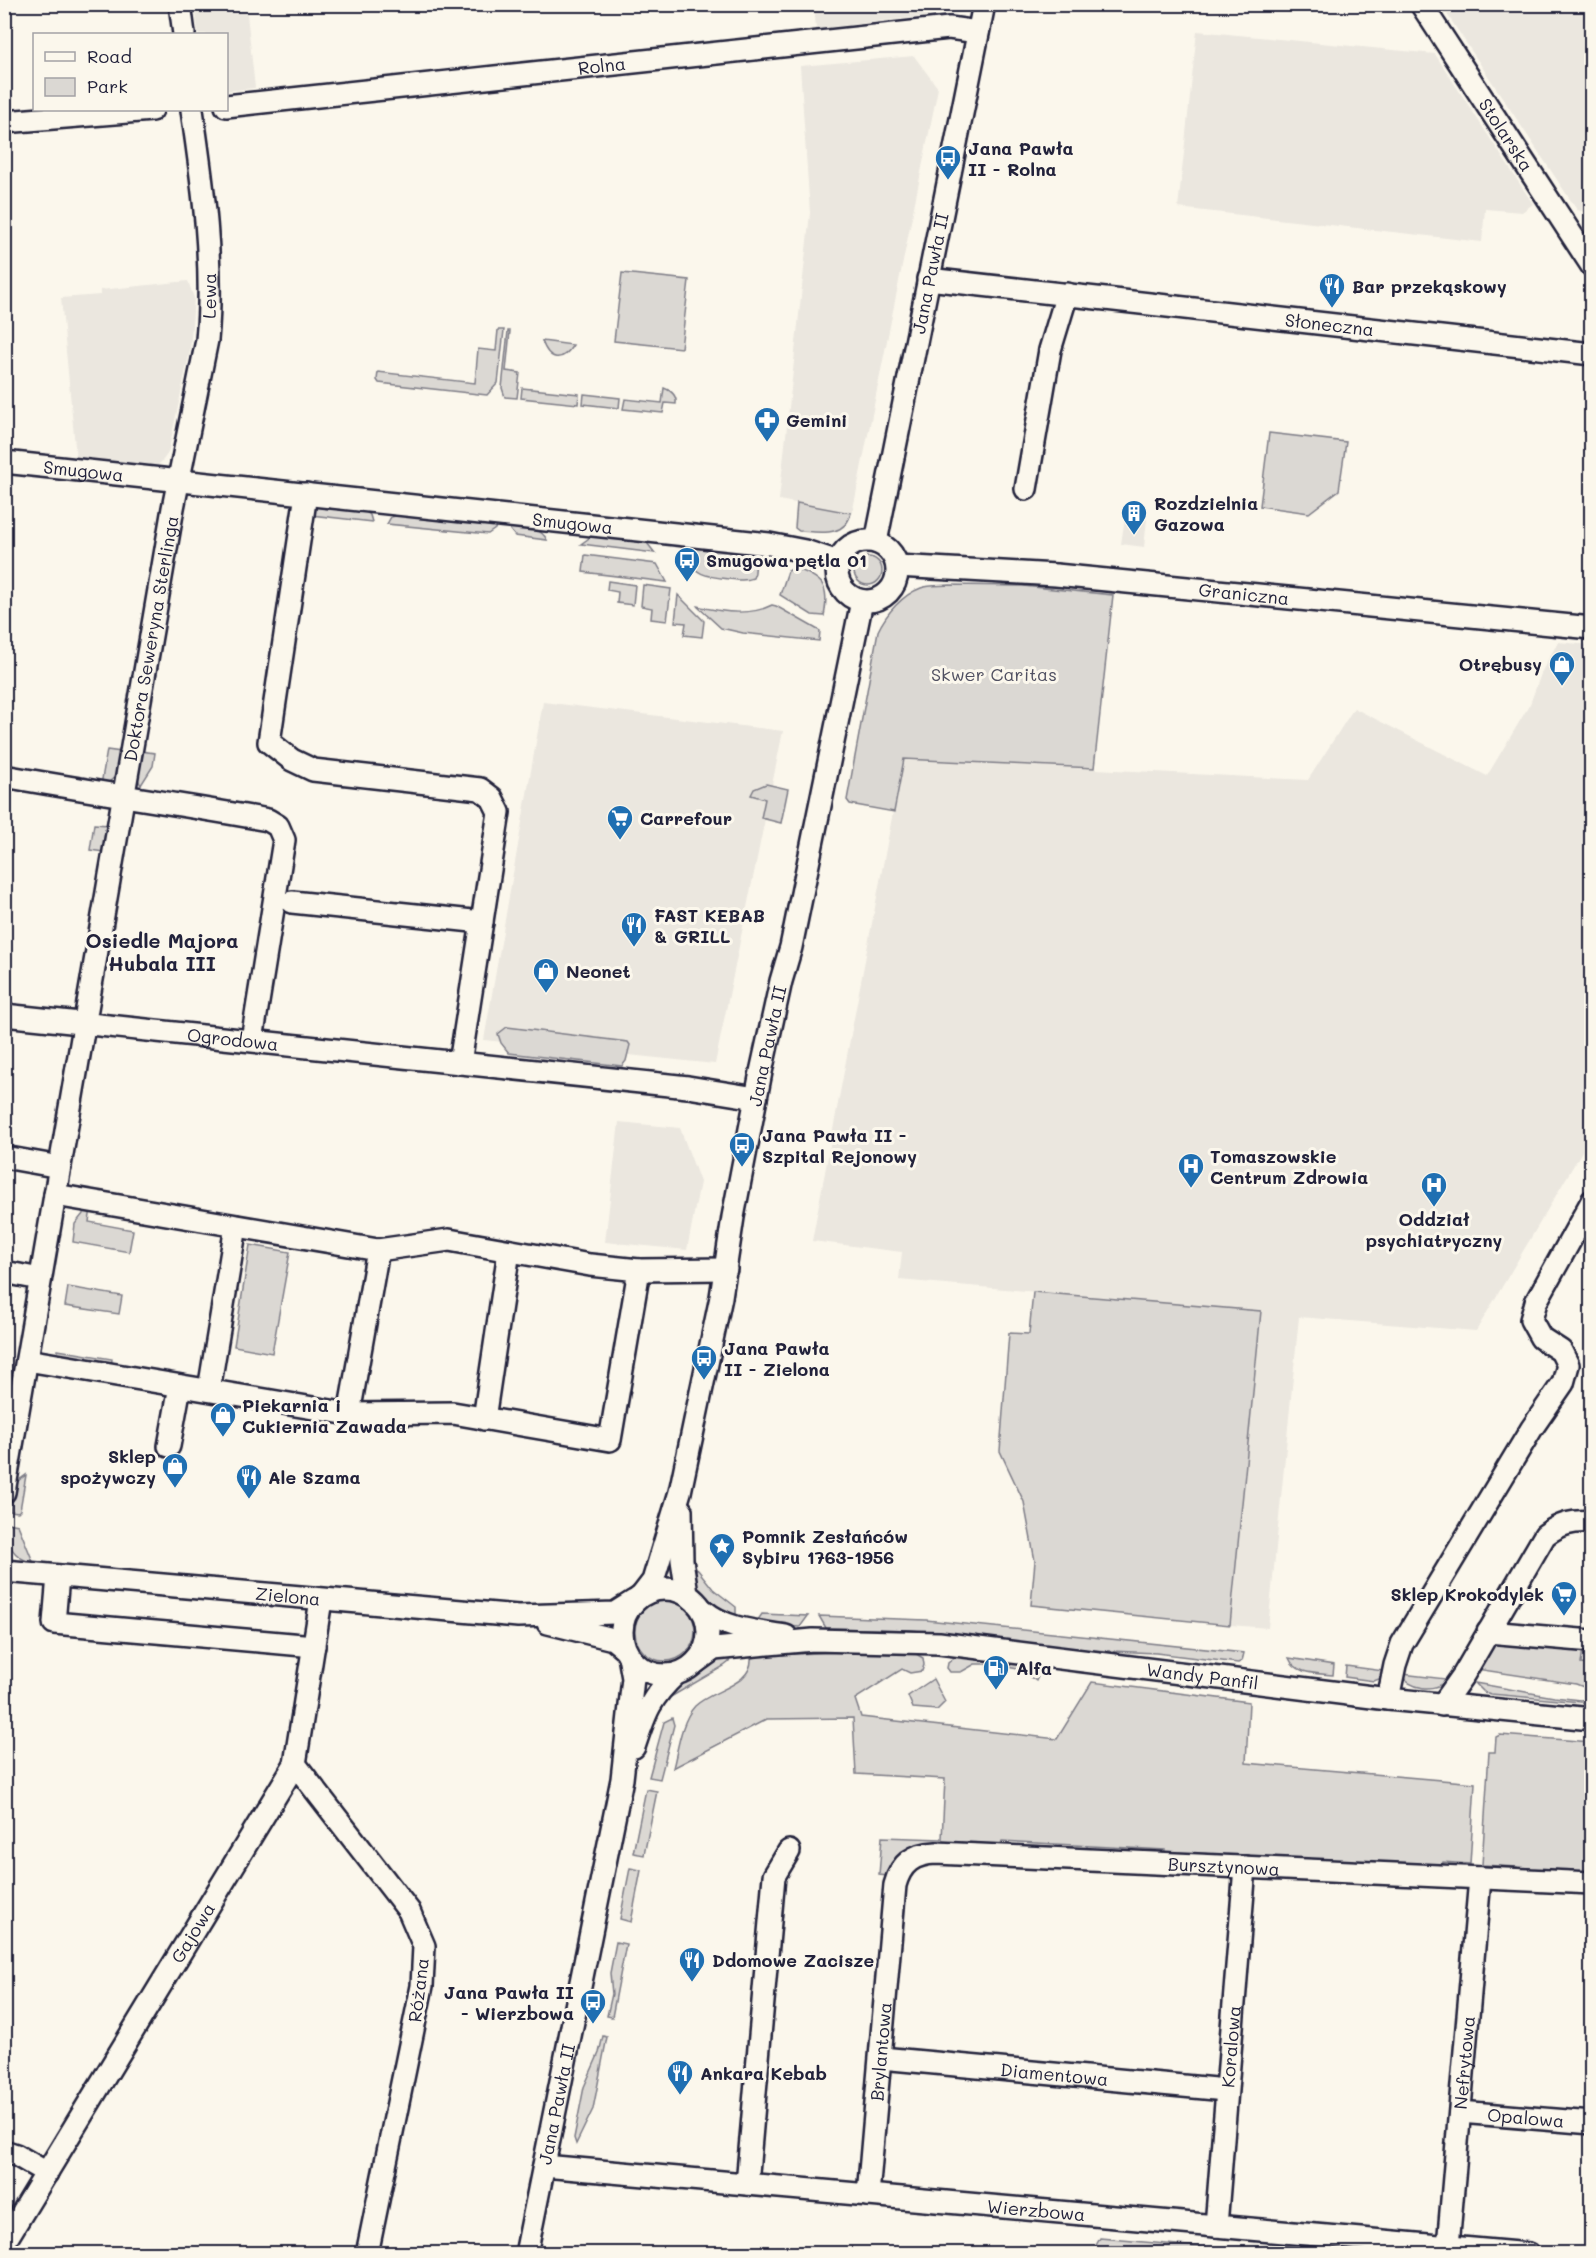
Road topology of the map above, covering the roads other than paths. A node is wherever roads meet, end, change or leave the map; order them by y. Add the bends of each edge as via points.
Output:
1 (180, 4) edge
2 (984, 4) edge
3 (1421, 4) edge
4 (978, 32) junction
5 (184, 33) edge
6 (228, 106) edge
7 (140, 111) edge
8 (192, 111) edge
9 (4, 122) edge
10 (1584, 239) edge
11 (1592, 266) edge
12 (928, 279) junction
13 (1067, 294) junction
14 (1592, 354) edge
15 (4, 462) edge
16 (178, 481) junction
17 (1026, 489) dead end
18 (306, 494) junction
19 (876, 542) junction
20 (838, 562) junction
21 (897, 566) junction
22 (862, 600) junction
23 (1592, 627) edge
24 (4, 776) edge
25 (123, 797) junction
26 (292, 902) dead end
27 (482, 922) junction
28 (4, 1015) edge
29 (84, 1023) junction
30 (252, 1040) junction
31 (460, 1063) junction
32 (756, 1098) junction
33 (4, 1157) edge
34 (60, 1167) junction
35 (55, 1196) junction
36 (1592, 1201) edge
37 (236, 1226) junction
38 (378, 1250) junction
39 (509, 1251) junction
40 (726, 1269) junction
41 (639, 1270) junction
42 (4, 1272) edge
43 (40, 1279) junction
44 (27, 1360) junction
45 (180, 1386) junction
46 (13, 1388) edge
47 (209, 1390) junction
48 (349, 1414) junction
49 (484, 1419) junction
50 (169, 1446) dead end
51 (4, 1492) edge
52 (680, 1492) junction
53 (1592, 1522) edge
54 (4, 1571) edge
55 (58, 1576) junction
56 (687, 1594) junction
57 (638, 1598) junction
58 (321, 1600) junction
59 (703, 1610) junction
60 (518, 1616) junction
61 (1488, 1632) junction
62 (813, 1640) junction
63 (1592, 1641) edge
64 (314, 1646) junction
65 (627, 1653) junction
66 (696, 1662) junction
67 (676, 1674) junction
68 (1388, 1699) junction
69 (1442, 1705) junction
70 (1592, 1719) edge
71 (295, 1764) junction
72 (622, 1779) junction
73 (789, 1851) dead end
74 (1245, 1867) junction
75 (1480, 1878) junction
76 (1592, 1883) edge
77 (893, 1908) joint
78 (881, 2058) junction
79 (1226, 2090) junction
80 (1460, 2112) junction
81 (1592, 2123) edge
82 (4, 2151) edge
83 (544, 2166) junction
84 (47, 2173) junction
85 (747, 2184) junction
86 (868, 2195) junction
87 (1216, 2226) junction
88 (4, 2244) edge
89 (1448, 2247) junction
90 (368, 2253) edge
91 (526, 2253) edge
92 (1528, 2253) edge

1 - 5 street
2 - 4 street, Jana Pawła II
3 - 10 street, Stolarska
4 - 6 street, Rolna via 949,28
4 - 12 street, Jana Pawła II
7 - 9 street
8 - 16 street, Lewa via 209,265 209,317 204,361
10 - 11 street, Stolarska
12 - 13 street, Słoneczna
12 - 19 street, Jana Pawła II
13 - 14 street, Słoneczna
13 - 17 street via 1050,350
15 - 16 street, Smugowa
16 - 18 street, Smugowa
16 - 25 street, Doktora Seweryna Sterlinga
18 - 20 street, Smugowa via 769,544
18 - 27 street via 269,742 313,770 480,789 492,798 499,812
19 - 20 street via 852,544
19 - 21 street via 894,556
20 - 22 street via 841,586 852,597
21 - 22 street via 893,586 883,597
21 - 23 street, Graniczna via 1068,576
22 - 32 street, Jana Pawła II
24 - 25 street
25 - 29 street, Doktora Seweryna Sterlinga
25 - 30 street via 149,798 268,820 278,826 284,840
26 - 27 street
27 - 31 street
28 - 29 street, Ogrodowa
29 - 30 street, Ogrodowa
29 - 34 street, Doktora Seweryna Sterlinga
30 - 31 street, Ogrodowa
31 - 32 street, Ogrodowa
32 - 40 street, Jana Pawła II
33 - 34 street
34 - 35 street, Doktora Seweryna Sterlinga
35 - 37 street
35 - 43 street, Doktora Seweryna Sterlinga
36 - 68 street via 1536,1302 1531,1320 1541,1338 1561,1351 1568,1365 1563,1383 1402,1644
37 - 38 street
37 - 47 street
38 - 39 street via 449,1240
38 - 48 street
39 - 41 street
39 - 49 street
40 - 41 street
40 - 52 street, Jana Pawła II
41 - 49 street via 610,1440
42 - 43 street
43 - 44 street, Doktora Seweryna Sterlinga
44 - 45 street
44 - 46 street, Doktora Seweryna Sterlinga
45 - 47 street
45 - 50 street
46 - 51 street, Doktora Seweryna Sterlinga
47 - 48 street
48 - 49 street via 453,1413
52 - 56 street, Jana Pawła II via 681,1551
52 - 57 street, Jana Pawła II via 653,1581
53 - 61 street via 1575,1521 1545,1536
54 - 55 street, Zielona
55 - 58 street, Zielona
55 - 64 street via 54,1623
56 - 57 street via 665,1588
56 - 59 street
57 - 60 street, Zielona via 615,1613
57 - 65 street via 623,1619 621,1629
58 - 60 street, Zielona
58 - 64 street, Gajowa
59 - 62 street, Wandy Panfil via 716,1621 740,1629
59 - 66 street via 709,1632
60 - 65 street, Zielona via 613,1639
61 - 63 street
61 - 69 street
62 - 66 street, Wandy Panfil via 714,1649
62 - 68 street, Wandy Panfil via 939,1643
64 - 71 street, Gajowa
65 - 67 street via 645,1670
65 - 72 street, Jana Pawła II via 633,1678
66 - 67 street
67 - 72 street, Jana Pawła II via 649,1704
68 - 69 street, Wandy Panfil
69 - 70 street, Wandy Panfil
71 - 84 street, Gajowa
71 - 90 street, Różana via 409,1911 424,1946 422,1986
72 - 83 street, Jana Pawła II
73 - 85 street via 774,1876
74 - 75 street, Bursztynowa
74 - 77 street, Bursztynowa via 936,1852 905,1863 899,1873
74 - 79 street, Koralowa
75 - 76 street, Bursztynowa
75 - 80 street, Nefrytowa
77 - 78 street, Brylantowa
78 - 79 street, Diamentowa
78 - 86 street, Brylantowa
79 - 87 street, Koralowa
80 - 81 street, Opalowa
80 - 89 street, Nefrytowa
82 - 84 street
83 - 85 street, Wierzbowa
83 - 91 street, Jana Pawła II
84 - 88 street, Gajowa
85 - 86 street, Wierzbowa
86 - 87 street, Wierzbowa
87 - 89 street, Wierzbowa
89 - 92 street, Wierzbowa

